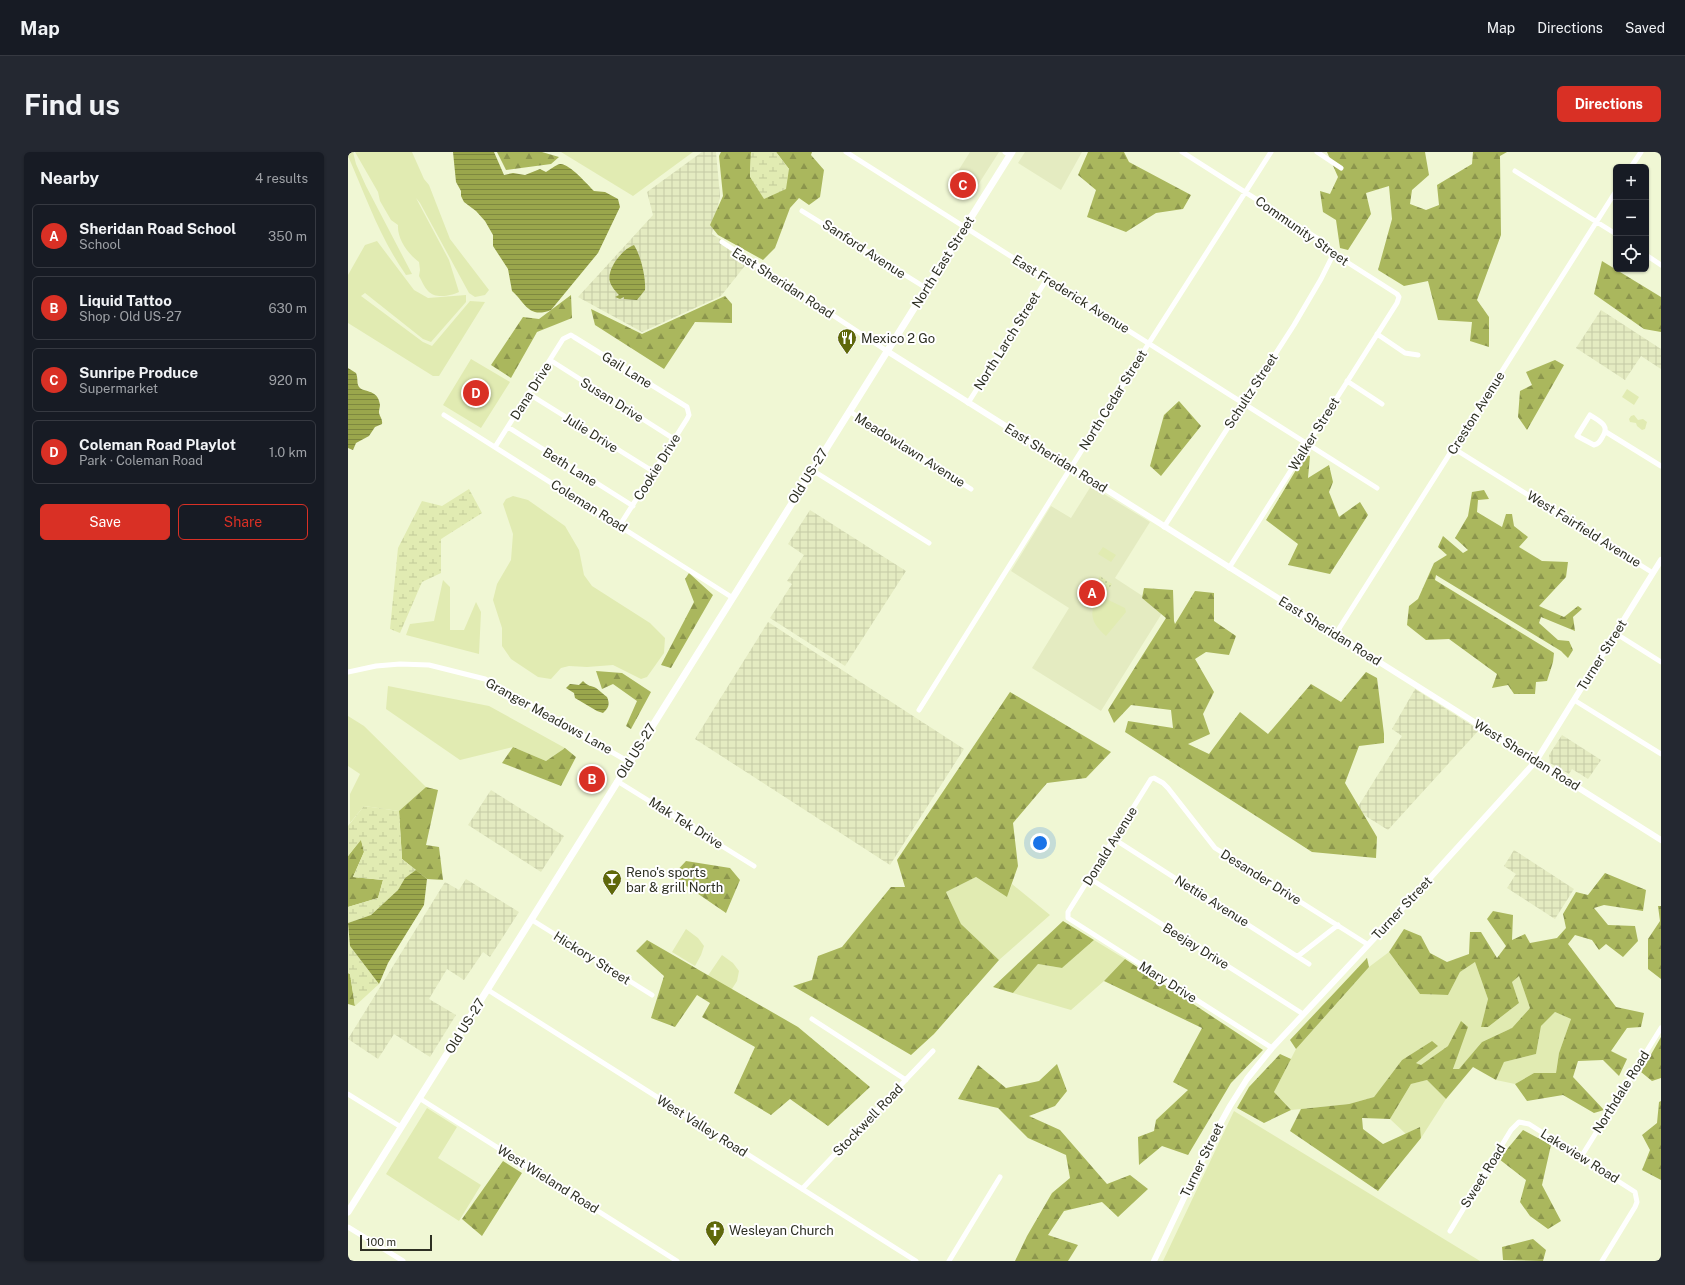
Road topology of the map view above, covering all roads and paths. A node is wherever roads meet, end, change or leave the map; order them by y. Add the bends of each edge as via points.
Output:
1 (846, 152) edge
2 (1182, 152) edge
3 (1271, 152) edge
4 (1317, 152) edge
5 (1641, 152) edge
6 (1009, 153) edge
7 (1633, 164) edge
8 (1342, 168) dead end
9 (1515, 170) dead end
10 (1246, 192) junction
11 (1613, 196) edge
12 (802, 211) dead end
13 (1597, 222) junction
14 (964, 227) junction
15 (1613, 232) edge
16 (722, 242) dead end
17 (1334, 253) junction
18 (1649, 257) edge
19 (1661, 265) edge
20 (1046, 279) junction
21 (926, 288) junction
22 (1398, 300) joint
23 (1377, 334) junction
24 (568, 336) joint
25 (1149, 344) junction
26 (887, 351) junction
27 (1418, 355) dead end
28 (550, 360) junction
29 (1347, 382) junction
30 (529, 394) junction
31 (968, 403) junction
32 (1243, 403) junction
33 (1382, 404) dead end
34 (687, 407) joint
35 (849, 411) junction
36 (444, 415) dead end
37 (508, 427) junction
38 (1606, 432) junction
39 (674, 439) junction
40 (1308, 444) junction
41 (495, 447) junction
42 (1453, 448) junction
43 (1661, 466) edge
44 (1071, 468) junction
45 (812, 470) junction
46 (654, 472) junction
47 (971, 488) dead end
48 (1377, 488) dead end
49 (633, 506) junction
50 (620, 525) junction
51 (1164, 527) junction
52 (929, 543) dead end
53 (1661, 560) edge
54 (1229, 568) junction
55 (1653, 573) junction
56 (733, 598) junction
57 (1615, 633) junction
58 (1336, 635) junction
59 (1661, 662) edge
60 (1392, 671) joint
61 (348, 672) edge
62 (1574, 700) junction
63 (919, 710) dead end
64 (1661, 754) edge
65 (1536, 761) junction
66 (629, 762) junction
67 (1154, 778) joint
68 (617, 781) junction
69 (1114, 839) junction
70 (1661, 840) edge
71 (754, 866) dead end
72 (1089, 878) junction
73 (1067, 915) joint
74 (532, 920) junction
75 (1338, 926) junction
76 (1367, 944) junction
77 (1298, 956) junction
78 (1309, 964) dead end
79 (488, 990) junction
80 (652, 995) dead end
81 (1303, 1014) junction
82 (812, 1019) dead end
83 (1661, 1028) edge
84 (1272, 1048) junction
85 (933, 1050) dead end
86 (906, 1080) junction
87 (348, 1094) edge
88 (419, 1098) junction
89 (1519, 1122) joint
90 (401, 1127) junction
91 (1581, 1157) junction
92 (1000, 1178) dead end
93 (802, 1189) junction
94 (348, 1212) edge
95 (348, 1227) edge
96 (1450, 1231) dead end
97 (402, 1261) edge
98 (677, 1261) edge
99 (916, 1261) edge
100 (949, 1261) edge
101 (1154, 1261) edge
102 (1602, 1261) edge

1 - 14 street, East Frederick Avenue
2 - 10 street, Community Street
3 - 10 street, North Cedar Street
4 - 8 street
5 - 7 street
6 - 14 main road, North East Street
9 - 13 street
10 - 17 street, Community Street via 1317,238
10 - 25 street, North Cedar Street
11 - 13 street, Creston Avenue
12 - 21 street, Sanford Avenue
13 - 15 street
13 - 42 street, Creston Avenue
14 - 20 street, East Frederick Avenue
14 - 21 main road, North East Street
16 - 26 street, East Sheridan Road
17 - 22 street, Community Street via 1397,294
17 - 32 street, Schultz Street via 1294,325
18 - 19 street
20 - 25 street, East Frederick Avenue
20 - 31 street, North Larch Street
21 - 26 main road, North East Street
22 - 23 street, Walker Street
23 - 27 street via 1406,352
23 - 29 street, Walker Street
24 - 28 street, Dana Drive via 563,339
24 - 34 street, Gail Lane via 574,336
25 - 32 street, East Frederick Avenue
25 - 44 street, North Cedar Street
26 - 31 street, East Sheridan Road
26 - 35 main road, Old US-27
28 - 30 street, Dana Drive
28 - 39 street, Susan Drive
29 - 33 street
29 - 40 street, Walker Street
30 - 37 street, Dana Drive
30 - 46 street, Julie Drive
31 - 44 street, East Sheridan Road
32 - 40 street, East Frederick Avenue
32 - 51 street, Schultz Street
34 - 39 street, Cookie Drive via 689,415
35 - 45 main road, Old US-27
35 - 47 street, Meadowlawn Avenue
36 - 41 street, Coleman Road
37 - 41 street, Dana Drive
37 - 49 street, Beth Lane
38 - 38 street via 1604,424 1590,415 1577,436 1594,445 1599,443
38 - 43 street
39 - 46 street, Cookie Drive
40 - 48 street, East Frederick Avenue
40 - 54 street, Walker Street
41 - 50 street, Coleman Road
42 - 55 street, West Fairfield Avenue
42 - 58 street, Creston Avenue
44 - 51 street, East Sheridan Road
44 - 63 street, North Cedar Street
45 - 52 street
45 - 56 main road, Old US-27
46 - 49 street, Cookie Drive
49 - 50 street, Cookie Drive
50 - 56 street, Coleman Road
51 - 54 street, East Sheridan Road
53 - 55 street, Turner Street
54 - 58 street, East Sheridan Road
55 - 57 street, Turner Street
56 - 66 main road, Old US-27
57 - 59 street
57 - 62 street, Turner Street
58 - 60 street, East Sheridan Road
60 - 65 street, West Sheridan Road
61 - 66 street, Granger Meadows Lane via 394,664 430,665 486,679
62 - 64 street
62 - 65 street, Turner Street
65 - 70 street, West Sheridan Road
65 - 76 street, Turner Street
66 - 68 main road, Old US-27
67 - 69 street, Donald Avenue
67 - 75 street, Desander Drive via 1163,782 1215,848
68 - 71 street, Mak Tek Drive
68 - 74 main road, Old US-27
69 - 72 street, Donald Avenue
69 - 77 street, Nettie Avenue
72 - 73 street, Donald Avenue
72 - 81 street, Beejay Drive
73 - 84 street, Mary Drive via 1070,920
74 - 79 main road, Old US-27
74 - 80 street, Hickory Street
75 - 76 street, Desander Drive
75 - 77 street
76 - 81 street, Turner Street
77 - 78 street, Nettie Avenue
79 - 88 main road, Old US-27
79 - 93 street, West Valley Road
81 - 84 street, Turner Street
82 - 86 street
83 - 91 street, Northdale Road
84 - 101 street, Turner Street via 1247,1079 1230,1106
85 - 86 street, Stockwell Road
86 - 93 street, Stockwell Road
87 - 90 street
88 - 90 main road, Old US-27
88 - 98 street, West Wieland Road
89 - 91 street, Lakeview Road via 1529,1124
89 - 96 street, Sweet Road via 1511,1130
90 - 94 main road, Old US-27
91 - 102 street, Lakeview Road via 1631,1188 1637,1196 1635,1207
92 - 100 street
93 - 99 street, West Valley Road
95 - 97 street

